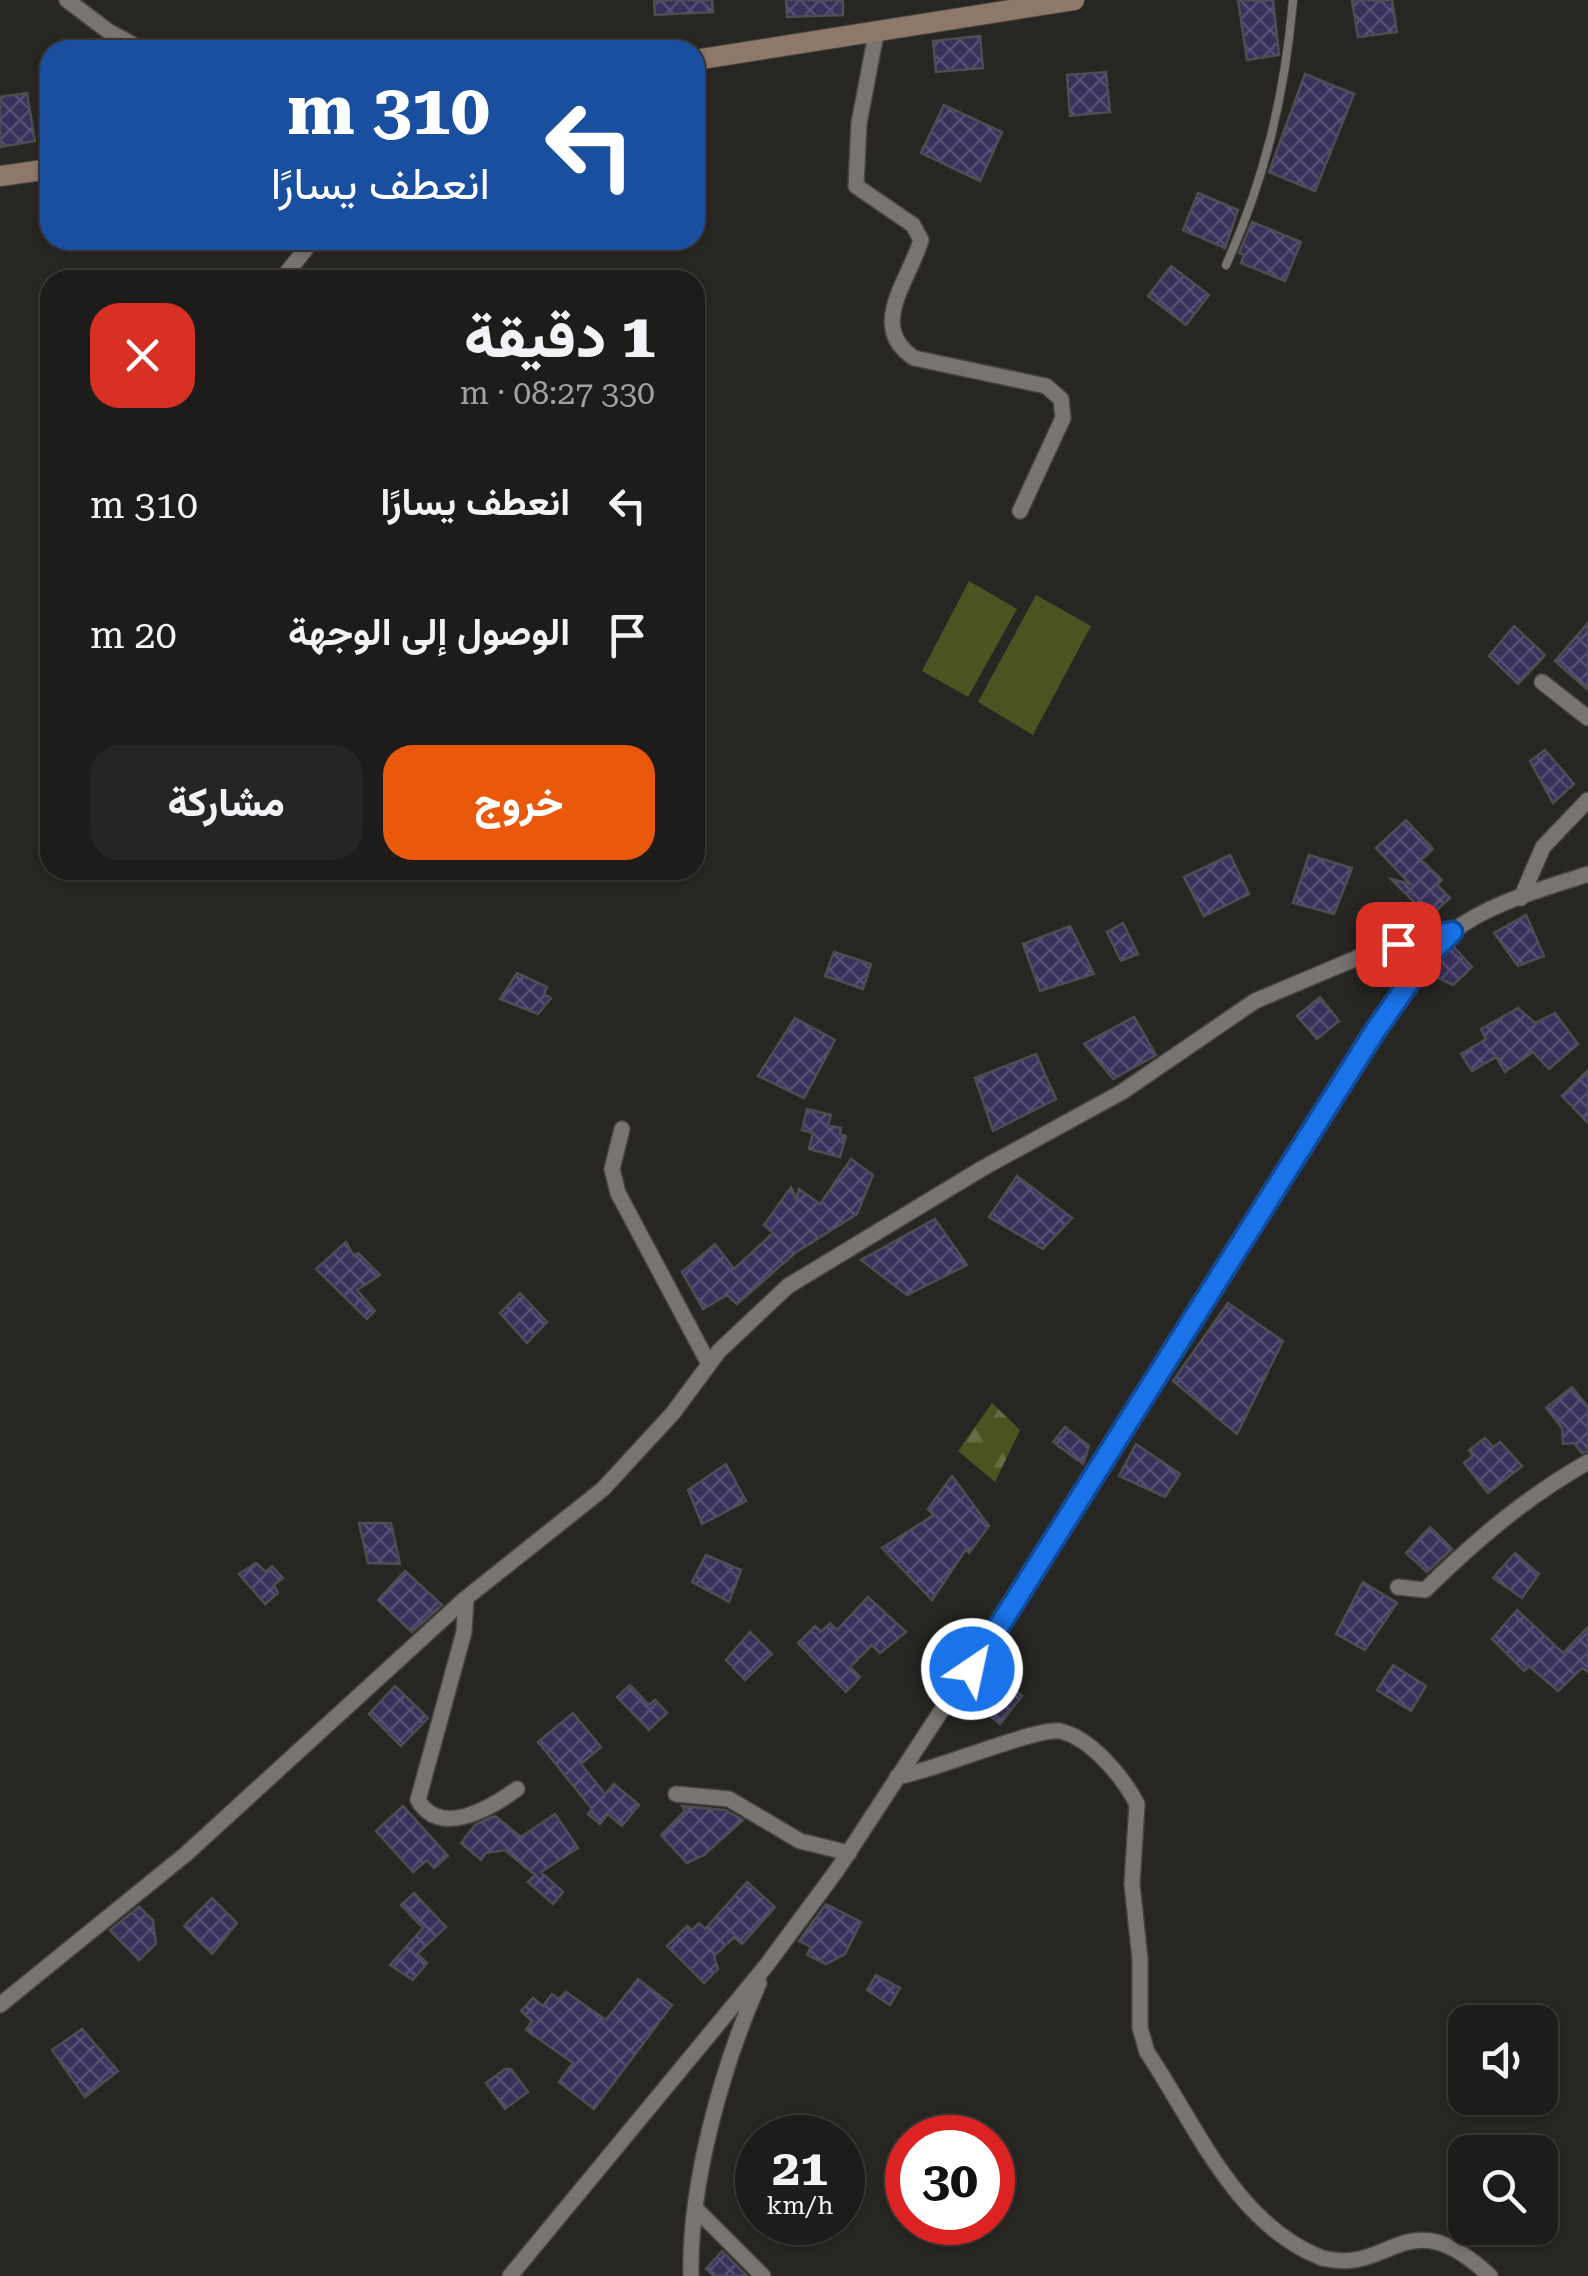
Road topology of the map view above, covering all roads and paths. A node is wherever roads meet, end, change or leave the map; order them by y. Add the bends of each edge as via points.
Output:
1 (67, 0) edge
2 (1074, 0) edge
3 (1293, 0) edge
4 (876, 29) junction
5 (125, 40) edge
6 (705, 58) edge
7 (40, 170) edge
8 (0, 176) edge
9 (305, 250) edge
10 (1226, 265) dead end
11 (289, 270) edge
12 (1020, 512) dead end
13 (1542, 682) dead end
14 (1588, 718) edge
15 (1588, 800) edge
16 (1588, 874) edge
17 (1520, 898) junction
18 (1452, 932) junction
19 (622, 1129) dead end
20 (708, 1364) junction
21 (1588, 1462) edge
22 (1398, 1586) dead end
23 (466, 1598) junction
24 (897, 1777) junction
25 (517, 1789) dead end
26 (676, 1794) dead end
27 (848, 1852) junction
28 (766, 1966) junction
29 (0, 2006) edge
30 (696, 2209) junction
31 (510, 2276) edge
32 (691, 2276) edge
33 (763, 2276) edge
34 (1490, 2276) edge

1 - 5 street
2 - 4 main road
3 - 10 lane via 1277,128
4 - 6 main road
4 - 12 street via 856,186 913,225 921,240 890,328 898,347 914,358 1046,386 1061,398 1063,418
7 - 8 main road
9 - 11 street
13 - 14 street
15 - 17 street via 1543,847
16 - 17 street
17 - 18 street
18 - 20 street via 1376,950 1255,1002 1122,1092 788,1286
18 - 24 street via 1375,1031 1171,1360
19 - 20 street via 612,1169 618,1193
20 - 23 street via 603,1489
21 - 22 street via 1538,1490 1425,1590
23 - 25 street via 464,1632 418,1800 436,1814 467,1817
23 - 29 street via 186,1854
24 - 27 street
24 - 34 street via 1046,1730 1078,1738 1137,1804 1132,1898 1140,2028 1148,2052 1250,2211 1322,2258 1369,2259 1421,2240 1442,2242
26 - 27 street via 730,1799 800,1841
27 - 28 street
28 - 30 street via 733,2048
28 - 31 street
30 - 32 street
30 - 33 street

